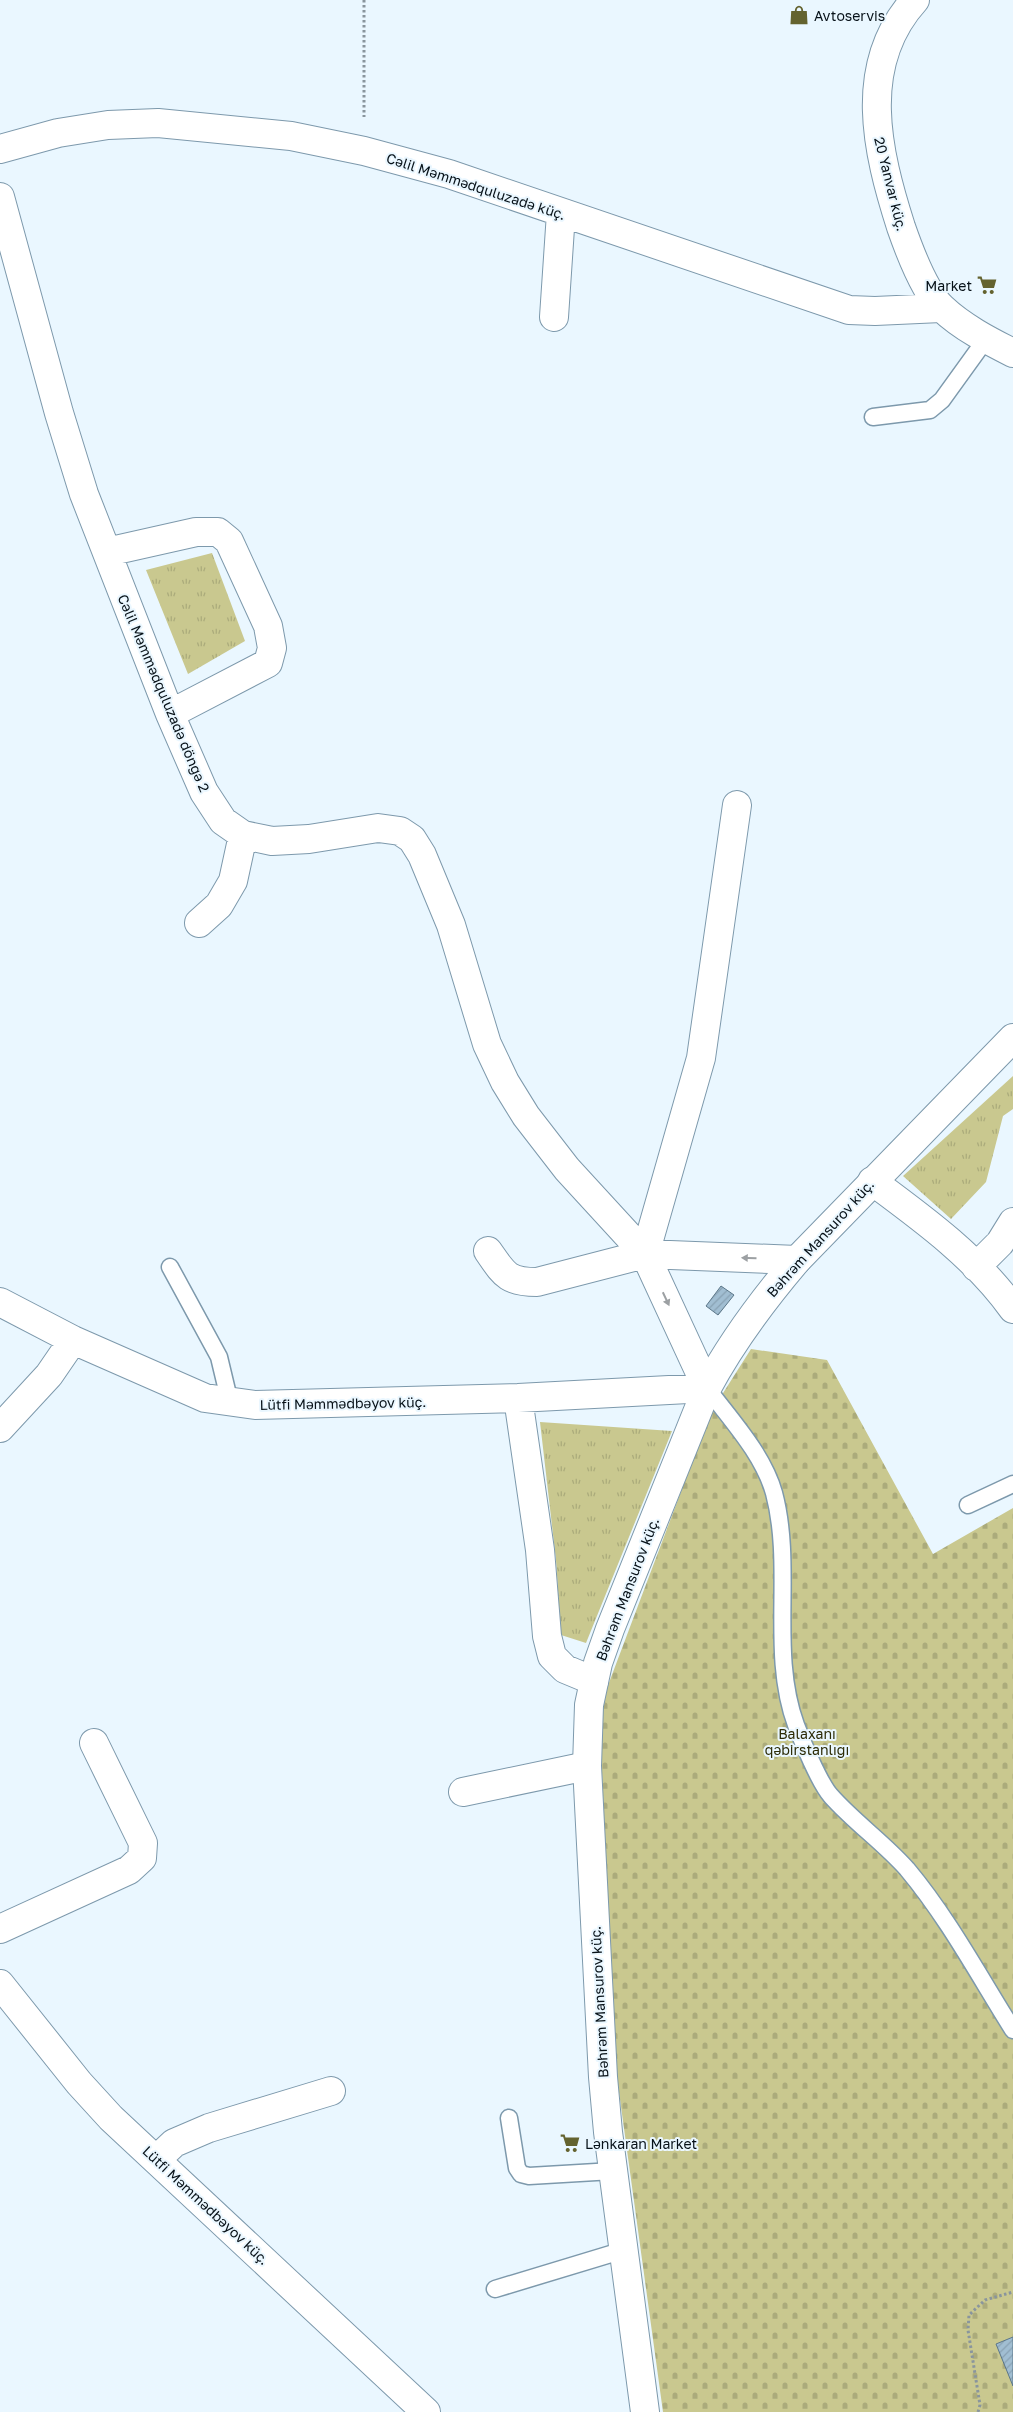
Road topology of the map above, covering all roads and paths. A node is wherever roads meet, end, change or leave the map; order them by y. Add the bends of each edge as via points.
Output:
1 (364, 0) edge
2 (915, 0) edge
3 (0, 149) edge
4 (364, 151) junction
5 (0, 197) edge
6 (561, 213) junction
7 (942, 308) junction
8 (554, 317) dead end
9 (986, 339) junction
10 (1013, 353) edge
11 (873, 417) dead end
12 (107, 552) junction
13 (170, 714) junction
14 (737, 806) dead end
15 (243, 835) junction
16 (199, 923) dead end
17 (1013, 1038) edge
18 (872, 1181) junction
19 (1013, 1222) edge
20 (488, 1251) dead end
21 (645, 1254) junction
22 (797, 1260) junction
23 (170, 1267) dead end
24 (976, 1267) junction
25 (0, 1302) edge
26 (1013, 1309) edge
27 (73, 1340) junction
28 (707, 1388) junction
29 (518, 1398) junction
30 (230, 1403) junction
31 (0, 1428) edge
32 (1013, 1484) edge
33 (968, 1505) dead end
34 (594, 1681) junction
35 (94, 1743) dead end
36 (587, 1766) junction
37 (463, 1792) dead end
38 (0, 1929) edge
39 (0, 1984) edge
40 (1013, 2030) edge
41 (331, 2091) dead end
42 (510, 2118) dead end
43 (157, 2159) junction
44 (613, 2171) junction
45 (624, 2250) junction
46 (495, 2289) dead end
47 (1013, 2292) edge
48 (426, 2412) edge
49 (644, 2412) edge
50 (978, 2412) edge

1 - 4 path
2 - 7 street, 20 Yanvar küç. via 902,14 887,41 879,73 877,129 894,204 909,250
3 - 4 street, Cəlil Məmmədquluzadə küç. via 58,133 108,125 158,123 291,136
4 - 6 street, Cəlil Məmmədquluzadə küç. via 450,174
5 - 12 street, Cəlil Məmmədquluzadə döngə 2 via 59,413 84,494
6 - 7 street, Cəlil Məmmədquluzadə küç. via 849,310
6 - 8 street
7 - 9 street
9 - 10 street
9 - 11 lane via 942,400 930,410
12 - 13 street, Cəlil Məmmədquluzadə döngə 2
12 - 13 street via 196,532 218,532 229,541 268,626 272,648 268,663
13 - 15 street, Cəlil Məmmədquluzadə döngə 2 via 204,792 223,821
14 - 21 street via 701,1058
15 - 16 street via 233,881 219,905
15 - 21 street, Cəlil Məmmədquluzadə döngə 2 via 272,841 378,828 400,830 412,839 451,925 487,1044 505,1082 526,1116 567,1169
17 - 18 street, Bəhrəm Mansurov küç.
18 - 22 street, Bəhrəm Mansurov küç.
18 - 24 street via 912,1210
19 - 24 street via 1000,1243
20 - 21 street via 506,1276 521,1282 537,1282
22 -> 21 street
21 -> 28 street, Cəlil Məmmədquluzadə döngə 2
22 - 28 street, Bəhrəm Mansurov küç. via 738,1334
23 - 30 lane via 219,1357
24 - 26 street
25 - 27 street, Lütfi Məmmədbəyov küç.
27 - 30 street, Lütfi Məmmədbəyov küç. via 205,1398
27 - 31 street via 49,1375
28 - 29 street, Lütfi Məmmədbəyov küç.
28 - 34 street, Bəhrəm Mansurov küç. via 610,1629
28 - 40 lane via 749,1443 774,1492 782,1540 787,1688 796,1724 812,1760 829,1794 906,1868 935,1906
29 - 30 street, Lütfi Məmmədbəyov küç.
29 - 34 street via 552,1656 564,1669
32 - 33 lane
34 - 36 street, Bəhrəm Mansurov küç. via 587,1730
35 - 38 street via 143,1843 142,1858 129,1870
36 - 37 street
36 - 44 street, Bəhrəm Mansurov küç. via 599,2028
39 - 43 street, Lütfi Məmmədbəyov küç. via 79,2083 111,2118
41 - 43 street via 209,2128 174,2143
42 - 44 lane via 517,2168 521,2174
43 - 48 street, Lütfi Məmmədbəyov küç.
44 - 45 street, Bəhrəm Mansurov küç.
45 - 46 lane
45 - 49 street, Bəhrəm Mansurov küç.
47 - 50 path via 985,2300 969,2315 968,2330 980,2405

